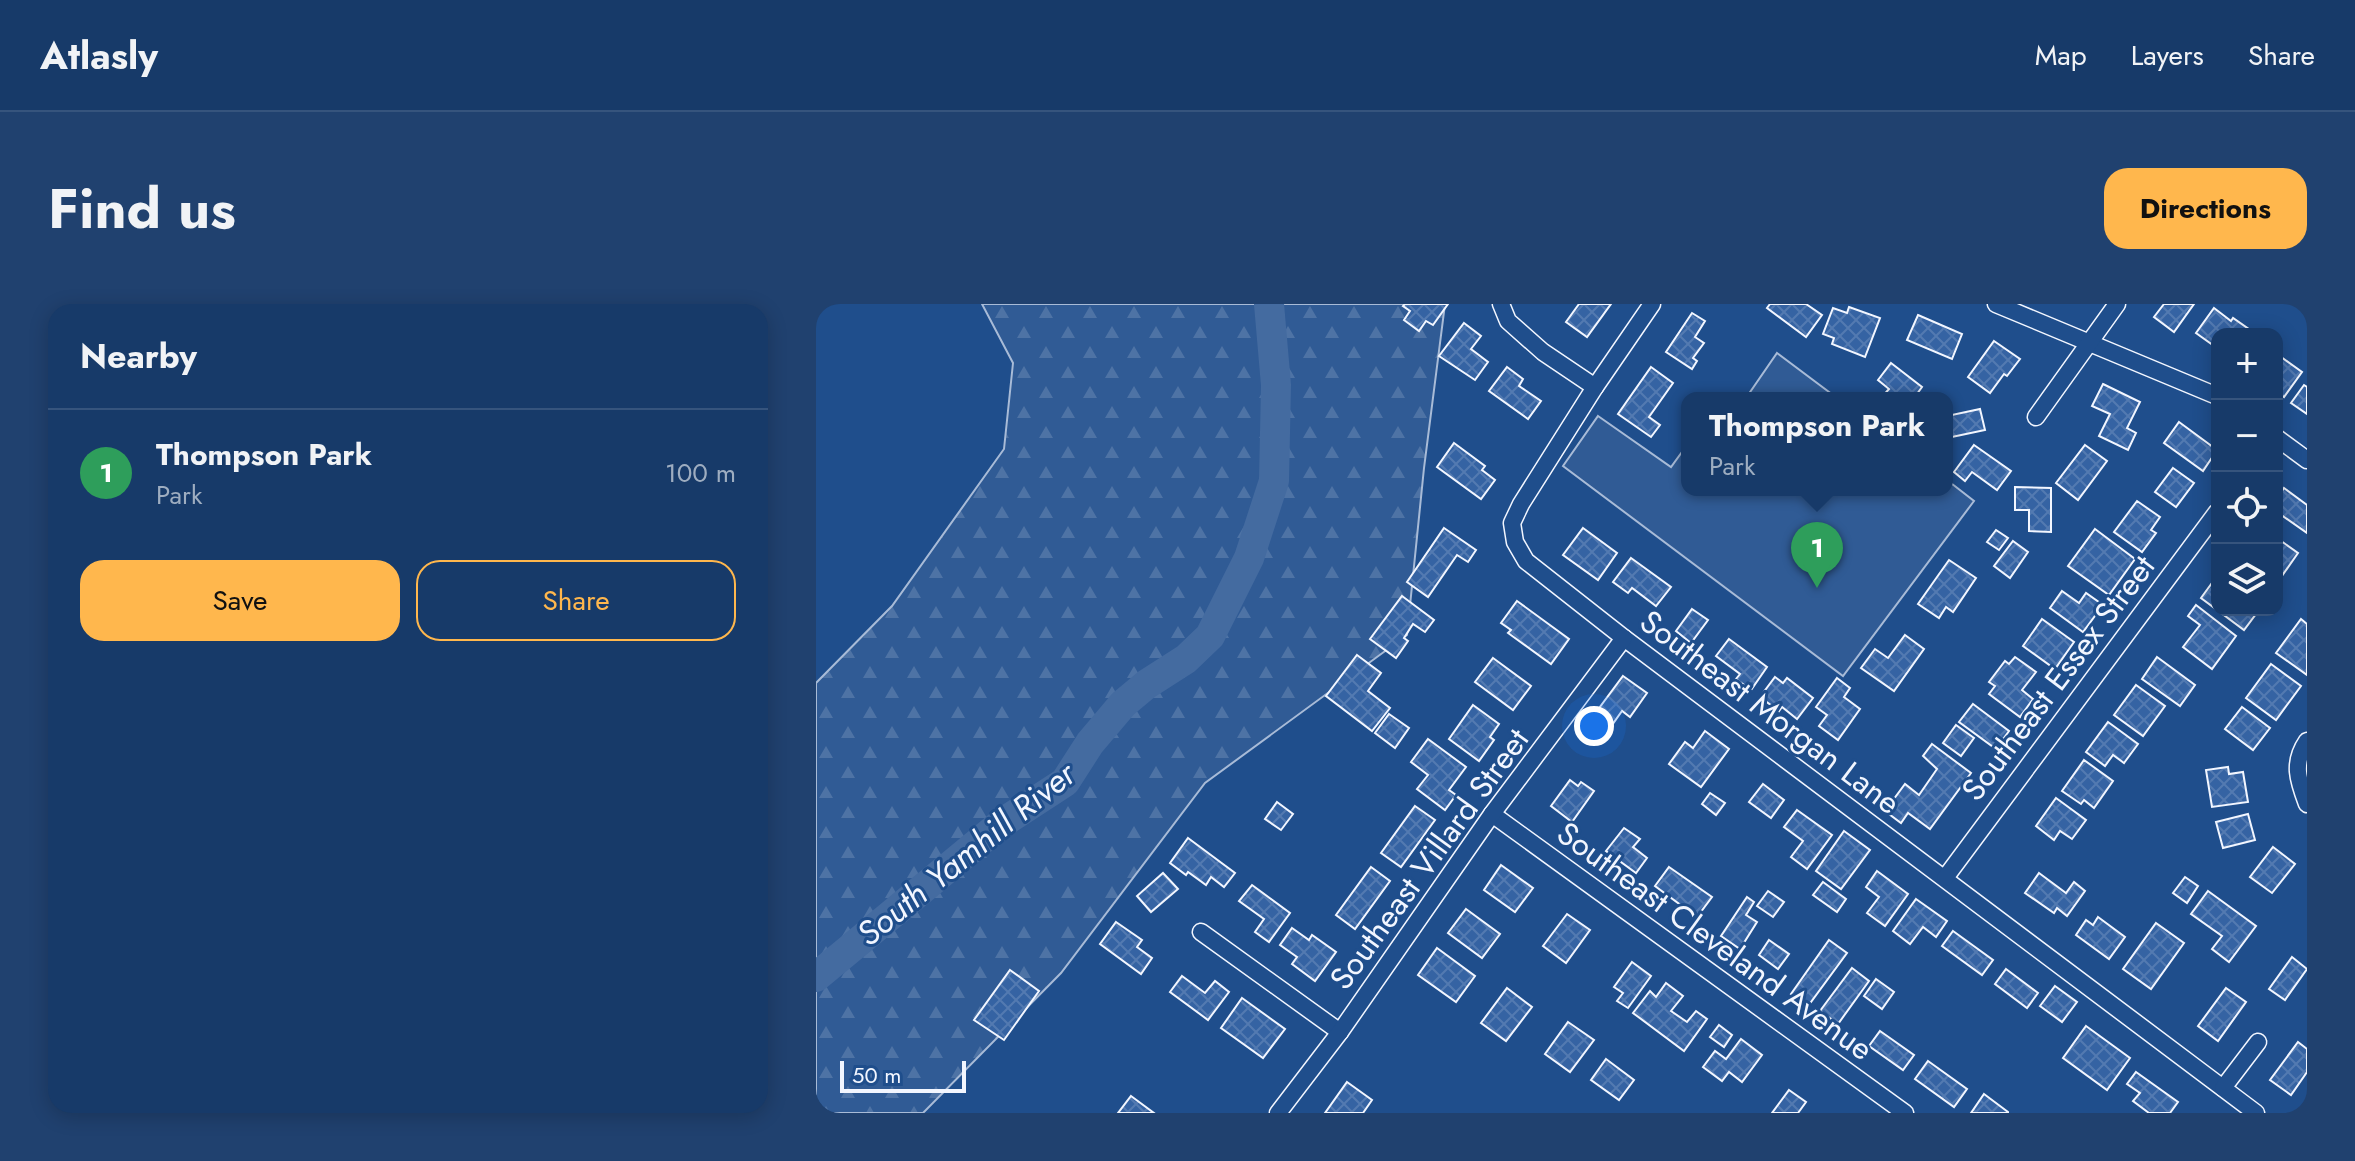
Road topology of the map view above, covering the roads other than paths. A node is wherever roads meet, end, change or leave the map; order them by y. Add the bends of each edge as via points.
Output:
1 (1501, 304) edge
2 (1652, 304) edge
3 (1996, 304) edge
4 (2117, 304) edge
5 (2089, 343) junction
6 (1595, 387) junction
7 (2211, 394) edge
8 (2036, 417) dead end
9 (2283, 442) edge
10 (2307, 460) edge
11 (2211, 520) edge
12 (1624, 638) junction
13 (2307, 741) edge
14 (2307, 804) edge
15 (1492, 814) junction
16 (1945, 878) junction
17 (1201, 932) dead end
18 (1340, 1032) junction
19 (2258, 1042) dead end
20 (2223, 1088) junction
21 (1278, 1113) edge
22 (1905, 1113) edge
23 (2256, 1113) edge

1 - 6 street via 1508,321 1543,352
2 - 6 street, Southeast Morgan Lane
3 - 5 street
4 - 5 street
5 - 7 street
5 - 8 street
6 - 12 street, Southeast Morgan Lane via 1512,523 1526,561
9 - 10 street
11 - 16 street, Southeast Essex Street
12 - 15 street, Southeast Villard Street
12 - 16 street, Southeast Morgan Lane
13 - 14 street via 2296,775
15 - 18 street, Southeast Villard Street
15 - 22 street, Southeast Cleveland Avenue
16 - 20 street, Southeast Morgan Lane
17 - 18 street
18 - 21 street, Southeast Villard Street
19 - 20 street
20 - 23 street, Southeast Morgan Lane

